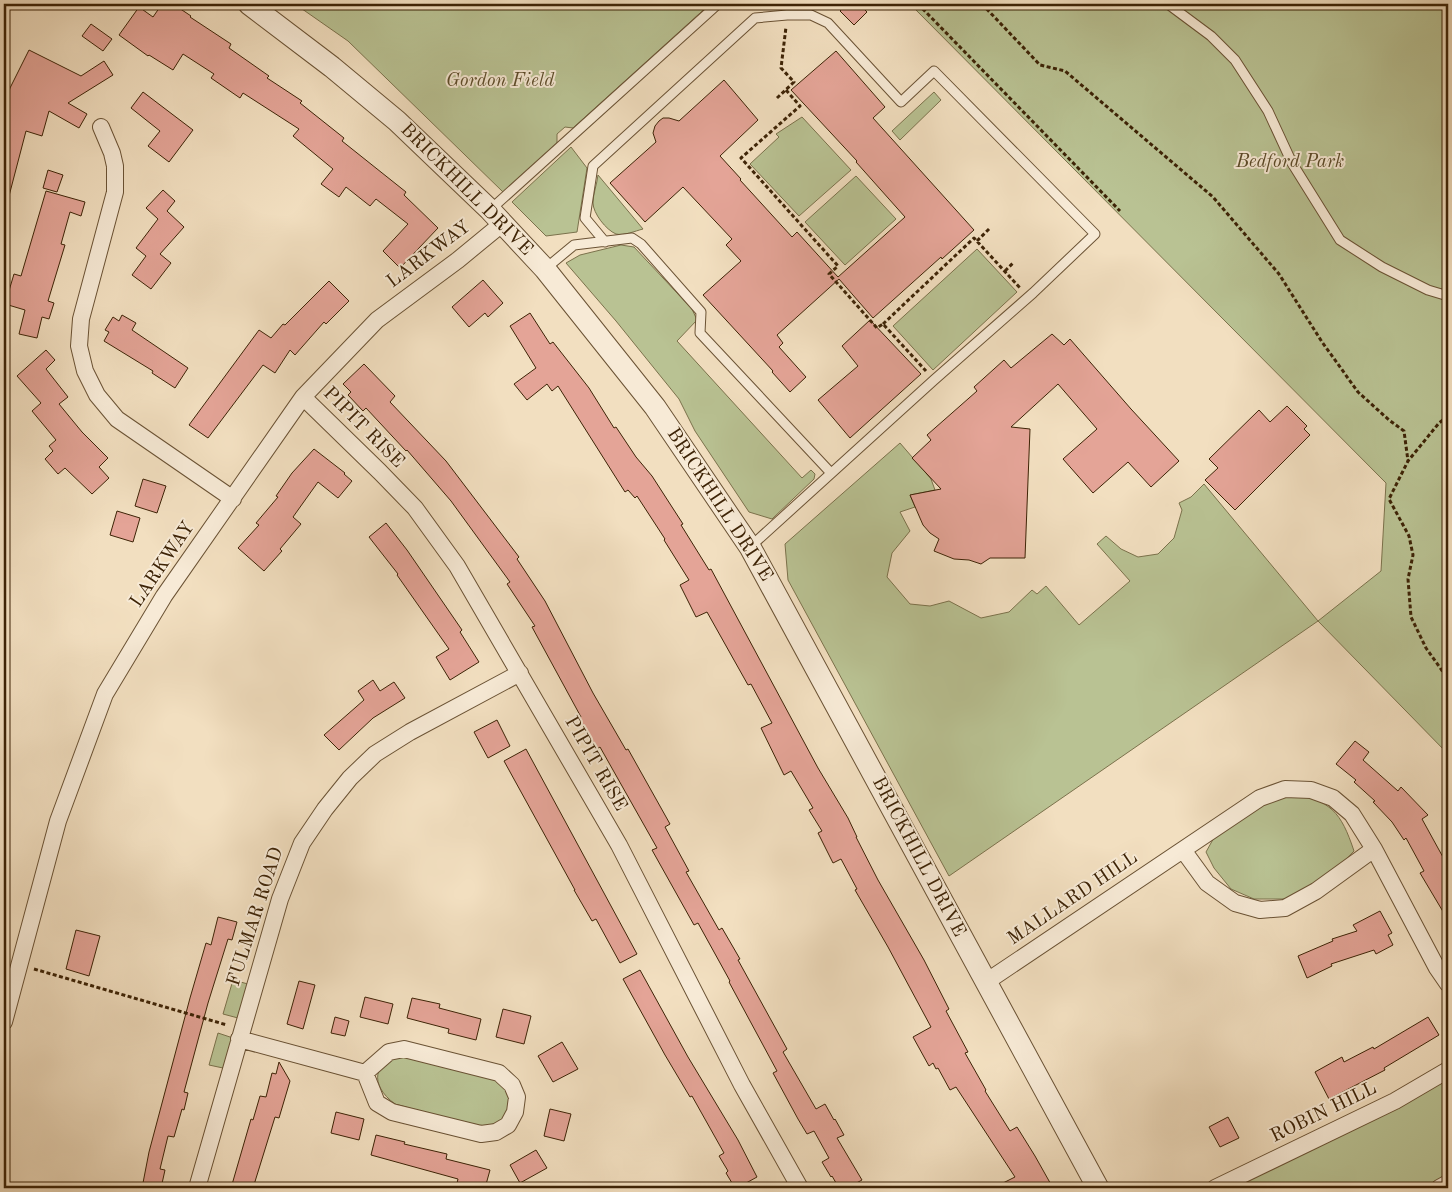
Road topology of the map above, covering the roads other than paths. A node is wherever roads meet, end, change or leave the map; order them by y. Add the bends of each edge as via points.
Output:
1 (249, 4) edge
2 (718, 4) edge
3 (1168, 4) edge
4 (101, 127) dead end
5 (497, 216) junction
6 (606, 242) junction
7 (545, 269) junction
8 (1448, 296) edge
9 (303, 397) junction
10 (831, 474) junction
11 (233, 499) junction
12 (750, 547) junction
13 (520, 673) junction
14 (1183, 850) junction
15 (1374, 850) junction
16 (986, 982) junction
17 (1448, 984) edge
18 (4, 1022) edge
19 (241, 1034) junction
20 (1448, 1070) edge
21 (365, 1073) junction
22 (1448, 1183) edge
23 (197, 1188) edge
24 (800, 1188) edge
25 (1098, 1188) edge
26 (1214, 1188) edge
27 (1439, 1188) edge

1 - 5 street, BRICKHILL DRIVE via 397,121
2 - 5 lane
3 - 8 lane via 1211,36 1235,60 1268,111 1292,162 1340,240 1382,267 1428,290
4 - 11 street via 115,166 115,192 81,319 79,346 86,371 97,395 117,419
5 - 7 street, BRICKHILL DRIVE
5 - 9 street, LARKWAY via 458,260 377,320
6 - 7 lane via 574,245
6 - 10 lane via 632,238 641,244 701,312 700,333
6 - 10 lane via 585,218 593,166 755,18 787,15 811,15 828,23 901,102 934,71 1095,234
7 - 12 street, BRICKHILL DRIVE via 655,407
9 - 11 street, LARKWAY
9 - 13 street, PIPIT RISE via 415,508 457,566
10 - 12 lane
11 - 18 street, LARKWAY via 164,596 105,694 58,821
12 - 16 street, BRICKHILL DRIVE
13 - 19 street, FULMAR ROAD via 375,754 325,809 302,843 280,899
13 - 24 street, PIPIT RISE via 618,845 742,1085
14 - 15 street via 1207,883 1235,903 1260,910 1285,908 1316,891
14 - 15 street, MALLARD HILL via 1260,798 1285,788 1311,790 1333,798 1352,814
14 - 16 street, MALLARD HILL
15 - 17 street, MALLARD HILL
16 - 25 street, BRICKHILL DRIVE
19 - 21 street
19 - 23 street, FULMAR ROAD
20 - 26 street, ROBIN HILL via 1395,1101
21 - 21 street via 389,1052 404,1049 489,1070 499,1073 512,1085 517,1097 515,1112 508,1125 496,1132 482,1134 392,1112 378,1103
22 - 27 street

